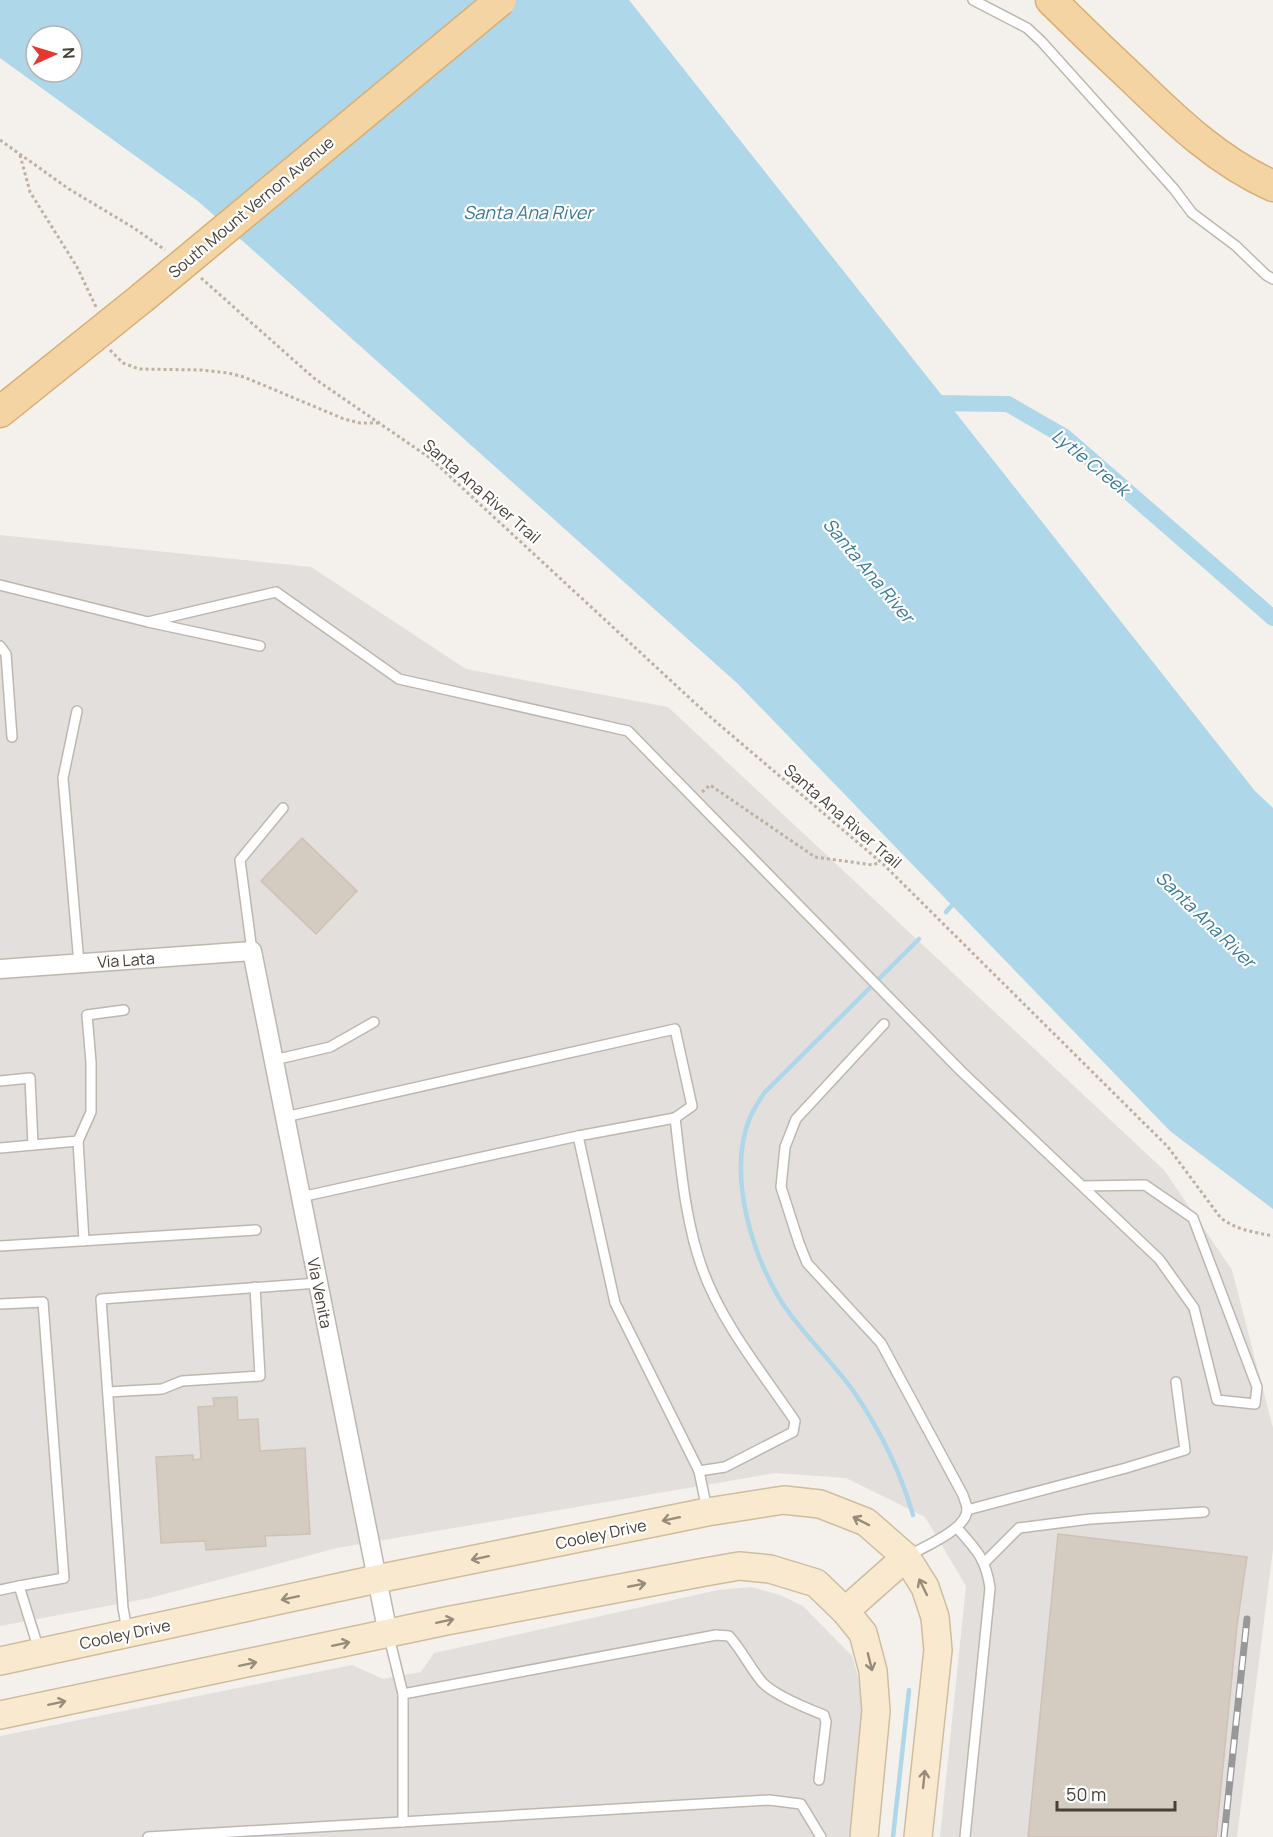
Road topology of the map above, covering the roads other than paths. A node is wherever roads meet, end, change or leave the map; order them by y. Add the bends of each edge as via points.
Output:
1 (501, 0) edge
2 (973, 0) edge
3 (1051, 0) edge
4 (1273, 186) edge
5 (1273, 279) edge
6 (0, 412) edge
7 (0, 585) edge
8 (148, 622) junction
9 (0, 646) edge
10 (260, 646) dead end
11 (77, 711) dead end
12 (12, 737) dead end
13 (283, 808) dead end
14 (252, 951) junction
15 (79, 963) junction
16 (0, 969) edge
17 (124, 1010) dead end
18 (374, 1022) dead end
19 (884, 1024) dead end
20 (274, 1060) junction
21 (0, 1082) edge
22 (285, 1117) junction
23 (675, 1118) junction
24 (578, 1136) junction
25 (78, 1141) junction
26 (33, 1145) junction
27 (0, 1148) edge
28 (1082, 1186) junction
29 (301, 1197) junction
30 (256, 1230) dead end
31 (84, 1241) junction
32 (0, 1246) edge
33 (318, 1282) junction
34 (255, 1287) junction
35 (0, 1304) edge
36 (1176, 1382) dead end
37 (108, 1392) junction
38 (699, 1471) junction
39 (968, 1510) junction
40 (707, 1512) junction
41 (1204, 1512) dead end
42 (957, 1528) junction
43 (906, 1557) junction
44 (985, 1562) junction
45 (377, 1579) junction
46 (20, 1586) junction
47 (0, 1590) edge
48 (845, 1611) junction
49 (128, 1633) junction
50 (388, 1634) junction
51 (39, 1652) junction
52 (0, 1661) edge
53 (403, 1694) junction
54 (0, 1715) edge
55 (819, 1780) dead end
56 (403, 1822) junction
57 (148, 1837) edge
58 (821, 1837) edge
59 (864, 1837) edge
60 (918, 1837) edge
61 (965, 1837) edge

1 - 6 main road, South Mount Vernon Avenue, bridge
2 - 5 lane via 1034,35 1192,213
3 - 4 main road via 1210,149
7 - 8 lane
8 - 10 lane
8 - 28 lane via 276,592 399,679 628,731 961,1071
9 - 12 lane via 6,654
11 - 15 lane via 63,778
13 - 14 lane via 240,860
14 - 15 street, Via Lata
14 - 20 street, Via Venita
15 - 16 street, Via Lata
17 - 25 lane via 87,1016 91,1112
18 - 20 lane via 330,1047
19 - 39 lane via 796,1119 785,1147 781,1187 807,1263 881,1343
20 - 22 street, Via Venita
21 - 26 lane via 30,1078
22 - 23 lane via 675,1029 692,1106
22 - 29 street, Via Venita
23 - 24 lane
23 - 38 lane via 686,1206 702,1267 725,1318 795,1421 793,1432 725,1467
24 - 29 lane
24 - 38 lane via 615,1304
25 - 26 lane
25 - 31 lane
26 - 27 lane
28 - 28 lane via 1159,1259 1194,1308 1217,1400 1255,1404 1257,1387 1192,1218 1145,1185
29 - 33 street, Via Venita
30 - 31 lane
31 - 32 lane
33 - 34 lane
33 - 45 street, Via Venita
34 - 37 lane via 260,1376 182,1381 162,1389
34 - 37 lane via 101,1299
35 - 46 lane via 42,1302 64,1578
36 - 39 lane via 1185,1450
37 - 49 lane
38 - 40 lane
39 - 42 lane
43 -> 40 street, Cooley Drive via 866,1522 820,1504 784,1500
40 -> 45 street, Cooley Drive
41 - 44 lane via 1019,1528
42 - 43 lane
42 - 44 lane
43 - 48 street
60 -> 43 street, Cooley Drive via 938,1650 935,1617 925,1587
44 - 61 lane via 990,1588
45 -> 49 street, Cooley Drive
45 - 50 street, Via Venita
46 - 47 lane
46 - 51 lane
50 -> 48 street via 739,1566 770,1569 816,1583
48 -> 59 street via 863,1633 873,1671 876,1711
49 - 51 street, Cooley Drive
50 - 53 lane
54 -> 50 street
51 - 52 street, Cooley Drive
53 - 55 lane via 716,1635 729,1636 763,1683 798,1705 824,1715
53 - 56 lane
56 - 57 lane
56 - 58 lane via 769,1800 801,1804

